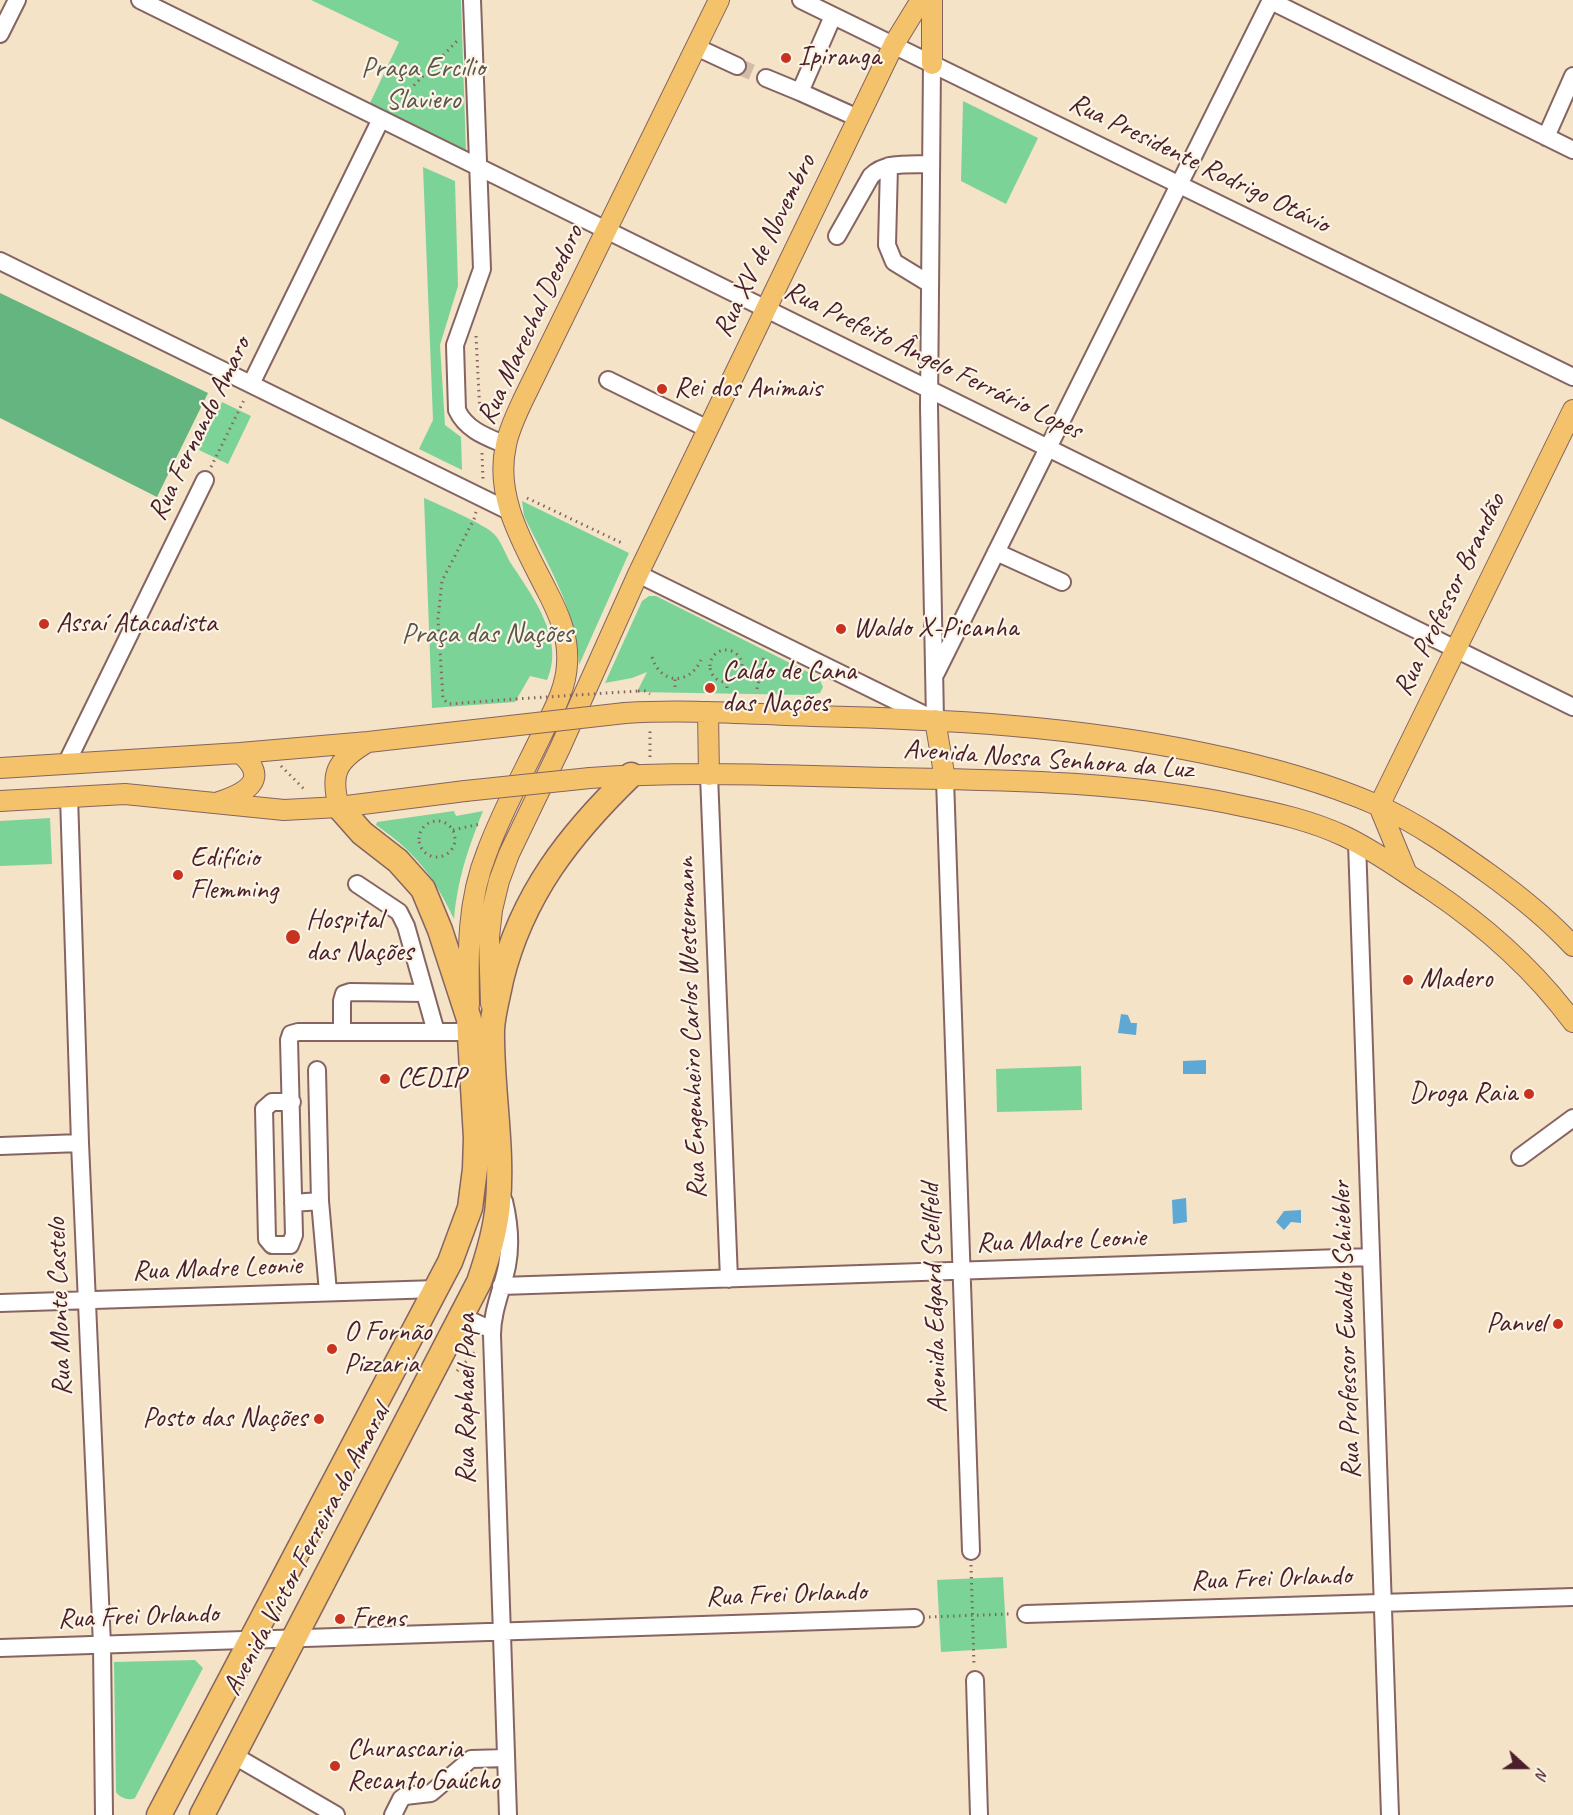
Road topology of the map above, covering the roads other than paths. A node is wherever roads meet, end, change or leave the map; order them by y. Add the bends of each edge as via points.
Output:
1 (17, 0) edge
2 (140, 0) edge
3 (472, 0) edge
4 (719, 0) edge
5 (801, 0) edge
6 (921, 0) edge
7 (932, 0) edge
8 (1271, 1) edge
9 (833, 16) junction
10 (0, 34) edge
11 (894, 44) junction
12 (696, 46) junction
13 (932, 64) junction
14 (737, 66) tunnel mouth
15 (1573, 76) edge
16 (766, 78) tunnel mouth
17 (800, 92) junction
18 (858, 118) junction
19 (381, 119) junction
20 (1546, 137) junction
21 (1573, 150) edge
22 (931, 164) junction
23 (889, 166) junction
24 (477, 167) junction
25 (1179, 184) junction
26 (606, 230) junction
27 (837, 236) dead end
28 (0, 261) edge
29 (930, 284) junction
30 (766, 309) junction
31 (1573, 377) edge
32 (608, 380) dead end
33 (251, 384) junction
34 (929, 390) junction
35 (1573, 410) edge
36 (708, 429) junction
37 (506, 445) junction
38 (1048, 448) junction
39 (205, 480) road end
40 (508, 511) junction
41 (996, 552) junction
42 (638, 574) junction
43 (1062, 582) dead end
44 (1455, 650) junction
45 (935, 677) junction
46 (1573, 707) edge
47 (708, 712) junction
48 (936, 720) junction
49 (368, 742) junction
50 (560, 748) joint
51 (534, 751) joint
52 (240, 753) junction
53 (67, 762) junction
54 (0, 768) edge
55 (631, 775) junction
56 (709, 775) junction
57 (945, 779) junction
58 (69, 796) junction
59 (0, 801) edge
60 (213, 803) junction
61 (1379, 806) junction
62 (339, 807) junction
63 (1357, 842) junction
64 (1407, 874) junction
65 (357, 884) dead end
66 (1573, 946) edge
67 (425, 993) junction
68 (1570, 1011) edge
69 (477, 1026) junction
70 (342, 1031) junction
71 (436, 1032) junction
72 (317, 1070) dead end
73 (292, 1102) junction
74 (1573, 1119) edge
75 (80, 1143) junction
76 (0, 1146) edge
77 (1520, 1157) dead end
78 (499, 1175) junction
79 (473, 1191) joint
80 (320, 1201) junction
81 (293, 1203) junction
82 (1371, 1257) junction
83 (961, 1271) junction
84 (729, 1279) junction
85 (501, 1286) junction
86 (437, 1289) junction
87 (328, 1292) junction
88 (86, 1300) junction
89 (0, 1303) edge
90 (456, 1330) junction
91 (492, 1330) junction
92 (971, 1551) road end
93 (1573, 1598) edge
94 (1383, 1603) junction
95 (1026, 1614) road end
96 (915, 1617) road end
97 (502, 1632) junction
98 (294, 1639) junction
99 (251, 1640) junction
100 (102, 1645) junction
101 (0, 1648) edge
102 (975, 1680) road end
103 (233, 1755) junction
104 (506, 1758) junction
105 (104, 1815) edge
106 (159, 1815) edge
107 (202, 1815) edge
108 (336, 1815) edge
109 (393, 1815) edge
110 (508, 1815) edge
111 (980, 1815) edge
112 (1390, 1815) edge

1 - 10 street
2 - 19 street, Rua Prefeito Ângelo Ferrário Lopes
3 - 24 street
4 - 12 main road, Rua Marechal Deodoro
5 - 9 street, Rua Presidente Rodrigo Otávio
6 - 11 main road, Rua XV de Novembro
7 - 13 main road
8 - 20 street
8 - 25 street
9 - 11 street, Rua Presidente Rodrigo Otávio
9 - 17 street
11 - 13 street, Rua Presidente Rodrigo Otávio
11 - 18 main road, Rua XV de Novembro
12 - 14 street
12 - 26 main road, Rua Marechal Deodoro
13 - 22 street
13 - 25 street, Rua Presidente Rodrigo Otávio
15 - 20 street
16 - 17 street
17 - 18 street
18 - 30 main road, Rua XV de Novembro
19 - 24 street, Rua Prefeito Ângelo Ferrário Lopes
19 - 33 street, Rua Fernando Amaro
20 - 21 street
22 - 23 street
22 - 29 street
23 - 27 street via 877,169 871,176
23 - 29 street via 887,245 894,262
24 - 26 street, Rua Prefeito Ângelo Ferrário Lopes
24 - 37 street via 482,269 455,345 457,410 477,433
25 - 31 street, Rua Presidente Rodrigo Otávio
25 - 38 street
26 - 30 street, Rua Prefeito Ângelo Ferrário Lopes
26 - 37 main road, Rua Marechal Deodoro via 524,398
28 - 33 street
29 - 34 street
30 - 34 street, Rua Prefeito Ângelo Ferrário Lopes
30 - 36 main road, Rua XV de Novembro
32 - 36 street
33 - 40 street
34 - 38 street, Rua Prefeito Ângelo Ferrário Lopes
34 - 45 street
35 - 44 main road, Rua Professor Brandão
36 - 42 main road, Rua XV de Novembro
37 - 40 main road, Rua Marechal Deodoro via 503,470
38 - 41 street
38 - 44 street, Rua Prefeito Ângelo Ferrário Lopes
39 - 53 street, Rua Fernando Amaro
40 - 51 main road, Rua Marechal Deodoro via 558,612 567,644 565,680
41 - 43 street
41 - 45 street
42 - 48 street
42 - 50 main road, Rua XV de Novembro
44 - 46 street, Rua Prefeito Ângelo Ferrário Lopes
44 - 61 main road, Rua Professor Brandão
45 - 48 street
47 - 48 main road, Avenida Nossa Senhora da Luz
47 - 49 main road, Avenida Nossa Senhora da Luz, bridge via 625,713
47 - 56 main road
48 - 57 main road
48 - 61 main road, Avenida Nossa Senhora da Luz via 1092,734 1179,748 1278,771
49 - 52 main road, Avenida Nossa Senhora da Luz
49 - 62 main road via 351,752 335,774
50 - 69 main road, Rua Raphael Papa via 499,881
51 - 69 main road, Rua Raphael Papa via 489,845 473,897 468,946
52 - 53 main road, Avenida Nossa Senhora da Luz
52 - 60 main road via 255,770 254,779 238,795
53 - 54 main road, Avenida Nossa Senhora da Luz
55 - 56 main road, Avenida Nossa Senhora da Luz
55 - 62 main road, Avenida Nossa Senhora da Luz, bridge
55 - 69 highway via 600,804 552,863 532,898
56 - 57 main road, Avenida Nossa Senhora da Luz
56 - 84 street, Rua Engenheiro Carlos Westermann
57 - 63 main road, Avenida Nossa Senhora da Luz via 1119,787 1184,795 1300,820
57 - 83 street, Avenida Edgard Stellfeld
58 - 59 main road, Avenida Nossa Senhora da Luz
58 - 60 main road, Avenida Nossa Senhora da Luz via 125,794
58 - 75 street, Rua Monte Castelo
60 - 62 main road, Avenida Nossa Senhora da Luz via 284,810
61 - 64 main road
61 - 66 main road, Avenida Nossa Senhora da Luz via 1480,867
62 - 69 highway via 349,821 404,867 423,890
63 - 64 main road, Avenida Nossa Senhora da Luz
63 - 82 street, Rua Professor Ewaldo Schiebler
64 - 68 main road, Avenida Nossa Senhora da Luz via 1501,941
65 - 67 street via 399,912
67 - 70 street via 344,994
67 - 71 street
69 - 71 street
69 - 78 highway, Rua Raphael Papa
69 - 79 highway, Rua Raphael Papa
70 - 71 street
70 - 73 street via 291,1034
72 - 80 street
73 - 81 street
73 - 81 street via 272,1102 264,1109 268,1243 290,1245 293,1241
74 - 77 street
75 - 76 street
75 - 88 street, Rua Monte Castelo
78 - 85 street, Rua Raphael Papa via 509,1233 507,1267
78 - 90 highway, Avenida Victor Ferreira do Amaral via 489,1255
79 - 86 highway, Avenida Victor Ferreira do Amaral via 466,1222
80 - 81 street
80 - 87 street
82 - 83 street, Rua Madre Leonie
82 - 94 street, Rua Professor Ewaldo Schiebler
83 - 84 street, Rua Madre Leonie
83 - 92 street, Avenida Edgard Stellfeld
84 - 85 street, Rua Madre Leonie
85 - 91 street, Rua Raphael Papa
86 - 87 street, Rua Madre Leonie
86 - 99 highway, Avenida Victor Ferreira do Amaral
87 - 88 street, Rua Madre Leonie
88 - 89 street, Rua Madre Leonie
88 - 100 street, Rua Monte Castelo
90 - 91 street via 462,1322 472,1321
90 - 98 highway, Avenida Victor Ferreira do Amaral
91 - 97 street, Rua Raphael Papa
93 - 94 street, Rua Frei Orlando
94 - 95 street, Rua Frei Orlando
94 - 112 street, Rua Professor Ewaldo Schiebler
96 - 97 street, Rua Frei Orlando
97 - 98 street, Rua Frei Orlando
97 - 104 street, Rua Raphael Papa
98 - 99 street, Rua Frei Orlando
98 - 103 highway, Avenida Victor Ferreira do Amaral
99 - 100 street, Rua Frei Orlando
99 - 106 highway, Avenida Victor Ferreira do Amaral
100 - 101 street, Rua Frei Orlando
100 - 105 street, Rua Monte Castelo
102 - 111 street
103 - 107 highway, Avenida Victor Ferreira do Amaral
103 - 108 street
104 - 109 street via 471,1760 431,1793 400,1799
104 - 110 street, Rua Raphael Papa

